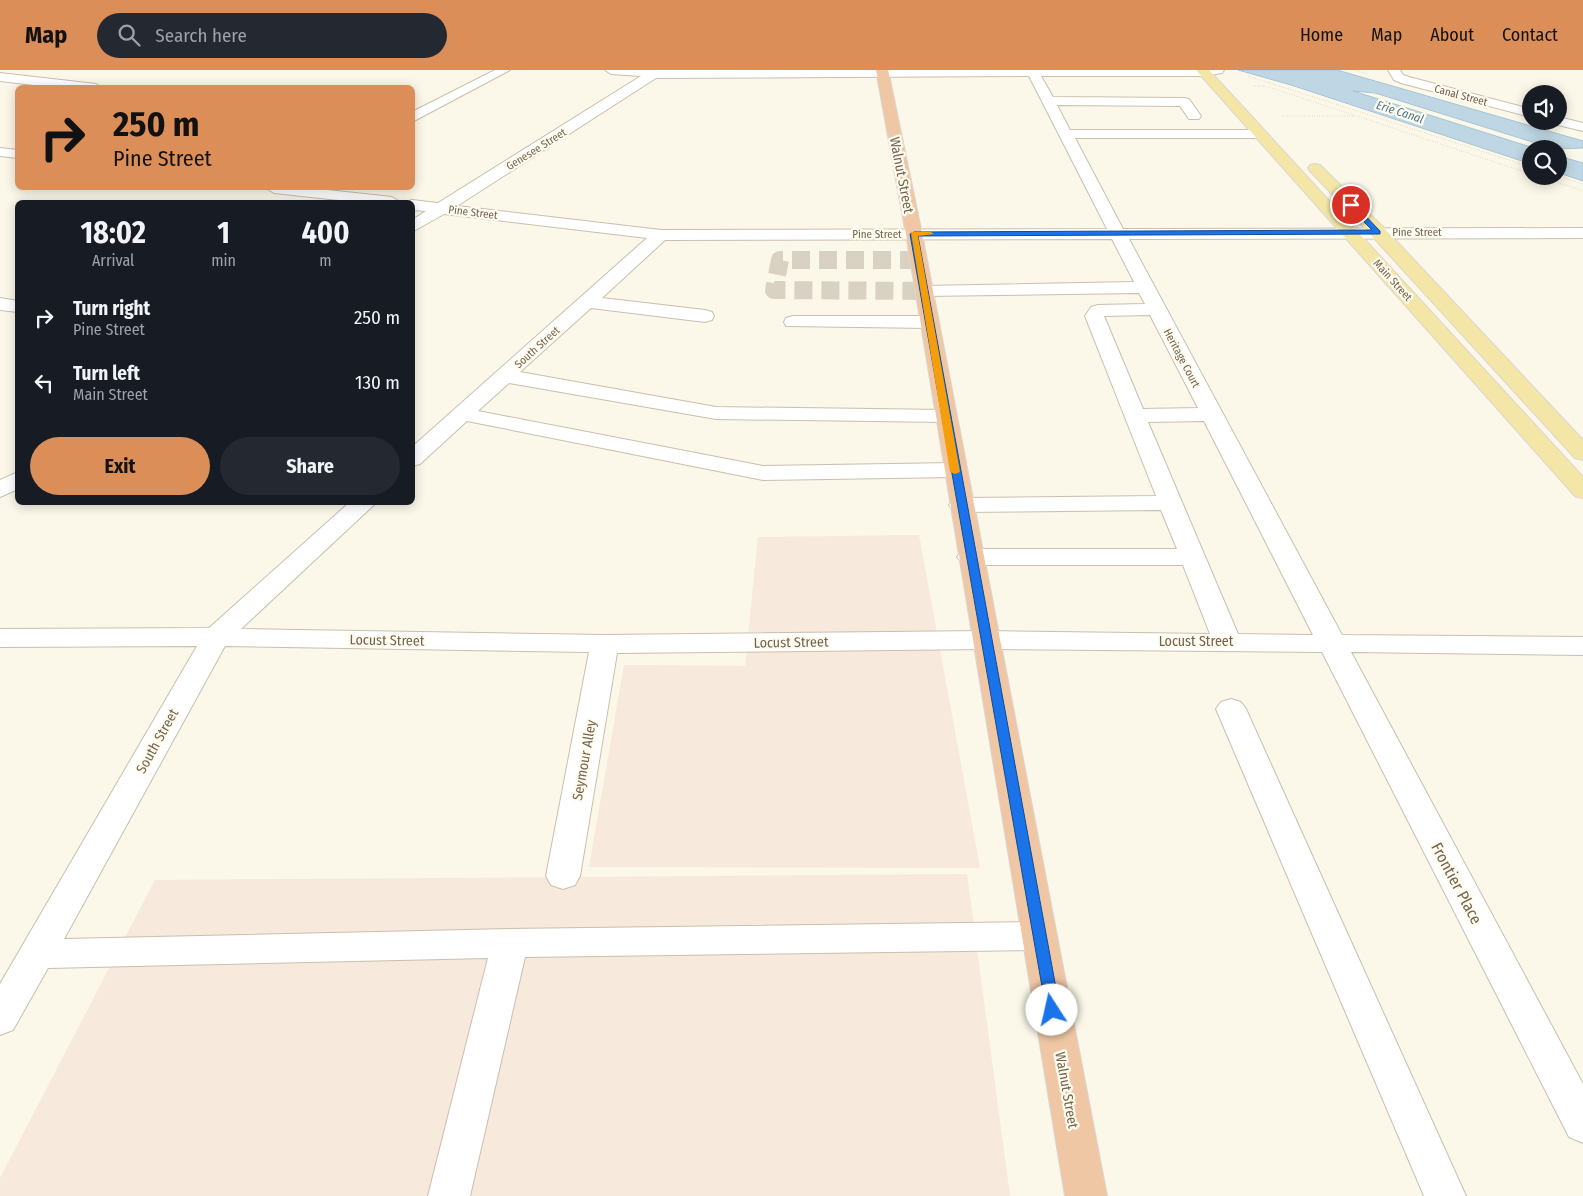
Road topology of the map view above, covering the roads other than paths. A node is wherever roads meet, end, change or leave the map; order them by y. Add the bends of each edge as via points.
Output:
1 (504, 70) edge
2 (611, 70) edge
3 (1394, 70) edge
4 (1211, 71) edge
5 (656, 72) edge
6 (882, 72) edge
7 (1034, 74) junction
8 (0, 77) edge
9 (70, 85) edge
10 (1060, 111) junction
11 (1522, 112) edge
12 (415, 116) edge
13 (1174, 116) dead end
14 (1194, 116) junction
15 (1567, 123) edge
16 (1583, 127) edge
17 (1065, 134) junction
18 (1209, 134) junction
19 (1260, 134) junction
20 (0, 152) edge
21 (15, 154) edge
22 (291, 190) edge
23 (375, 200) edge
24 (415, 205) edge
25 (441, 209) junction
26 (415, 225) edge
27 (1350, 232) junction
28 (1378, 232) junction
29 (1583, 233) edge
30 (661, 234) junction
31 (914, 234) junction
32 (1117, 234) junction
33 (1145, 287) junction
34 (924, 291) junction
35 (586, 302) junction
36 (0, 304) edge
37 (15, 306) edge
38 (1156, 309) junction
39 (705, 316) dead end
40 (793, 322) dead end
41 (929, 322) junction
42 (505, 376) junction
43 (462, 414) junction
44 (1212, 414) junction
45 (945, 416) junction
46 (1135, 416) junction
47 (1583, 453) edge
48 (415, 456) edge
49 (955, 470) junction
50 (15, 481) edge
51 (0, 490) edge
52 (1583, 491) edge
53 (1171, 503) junction
54 (361, 505) edge
55 (962, 506) junction
56 (970, 557) junction
57 (1192, 557) junction
58 (216, 637) junction
59 (0, 638) edge
60 (985, 640) junction
61 (1227, 641) junction
62 (1330, 642) junction
63 (605, 644) junction
64 (1583, 646) edge
65 (1231, 708) dead end
66 (563, 876) dead end
67 (1039, 936) junction
68 (510, 943) junction
69 (37, 954) junction
70 (0, 1019) edge
71 (1583, 1124) edge
72 (449, 1196) edge
73 (1086, 1196) edge
74 (1445, 1196) edge

1 - 12 street
2 - 5 street
3 - 11 street, Canal Street via 1405,80
4 - 7 street
4 - 19 main road, Main Street
4 - 28 main road, Main Street via 1300,152
5 - 6 street
5 - 25 street, Genesee Street
6 - 7 street
6 - 31 highway, Walnut Street
7 - 10 street, Heritage Court
8 - 9 street
10 - 14 street via 1184,102
10 - 17 street, Heritage Court
13 - 14 street
14 - 18 street
15 - 16 street
17 - 18 street
17 - 32 street, Heritage Court
18 - 19 street
19 - 27 main road, Main Street
20 - 21 street
22 - 23 street
24 - 25 street, Pine Street
25 - 26 street, Genesee Street
25 - 30 street, Pine Street
27 - 28 street, Pine Street
27 - 32 street, Pine Street
27 - 52 main road, Main Street
28 - 29 street, Pine Street
28 - 47 main road, Main Street
30 - 31 street, Pine Street
30 - 35 street, South Street
31 - 32 street, Pine Street
31 - 34 highway, Walnut Street
32 - 33 street, Heritage Court
33 - 34 street
33 - 38 street, Heritage Court
34 - 41 highway, Walnut Street
35 - 39 street
35 - 42 street, South Street
36 - 37 street
38 - 44 street, Heritage Court
38 - 46 street via 1098,311 1094,316
40 - 41 street
41 - 45 highway, Walnut Street
42 - 43 street, South Street
42 - 45 street via 716,413
43 - 48 street, South Street
43 - 49 street via 763,473
44 - 46 street
44 - 62 street, Heritage Court
45 - 49 highway, Walnut Street
46 - 53 street
49 - 55 highway, Walnut Street
50 - 51 street
53 - 55 street
53 - 57 street
54 - 58 street, South Street
55 - 56 highway, Walnut Street
56 - 57 street
56 - 60 highway, Walnut Street
57 - 61 street
58 - 59 street, Locust Street
58 - 63 street, Locust Street
58 - 69 street, South Street
60 - 61 street, Locust Street
60 - 63 street, Locust Street
60 - 67 highway, Walnut Street
61 - 62 street, Locust Street
62 - 64 street, Locust Street
62 - 71 street, Frontier Place
63 - 66 street, Seymour Alley
65 - 74 street
67 - 68 street
67 - 73 highway, Walnut Street
68 - 69 street
68 - 72 street
69 - 70 street, South Street

